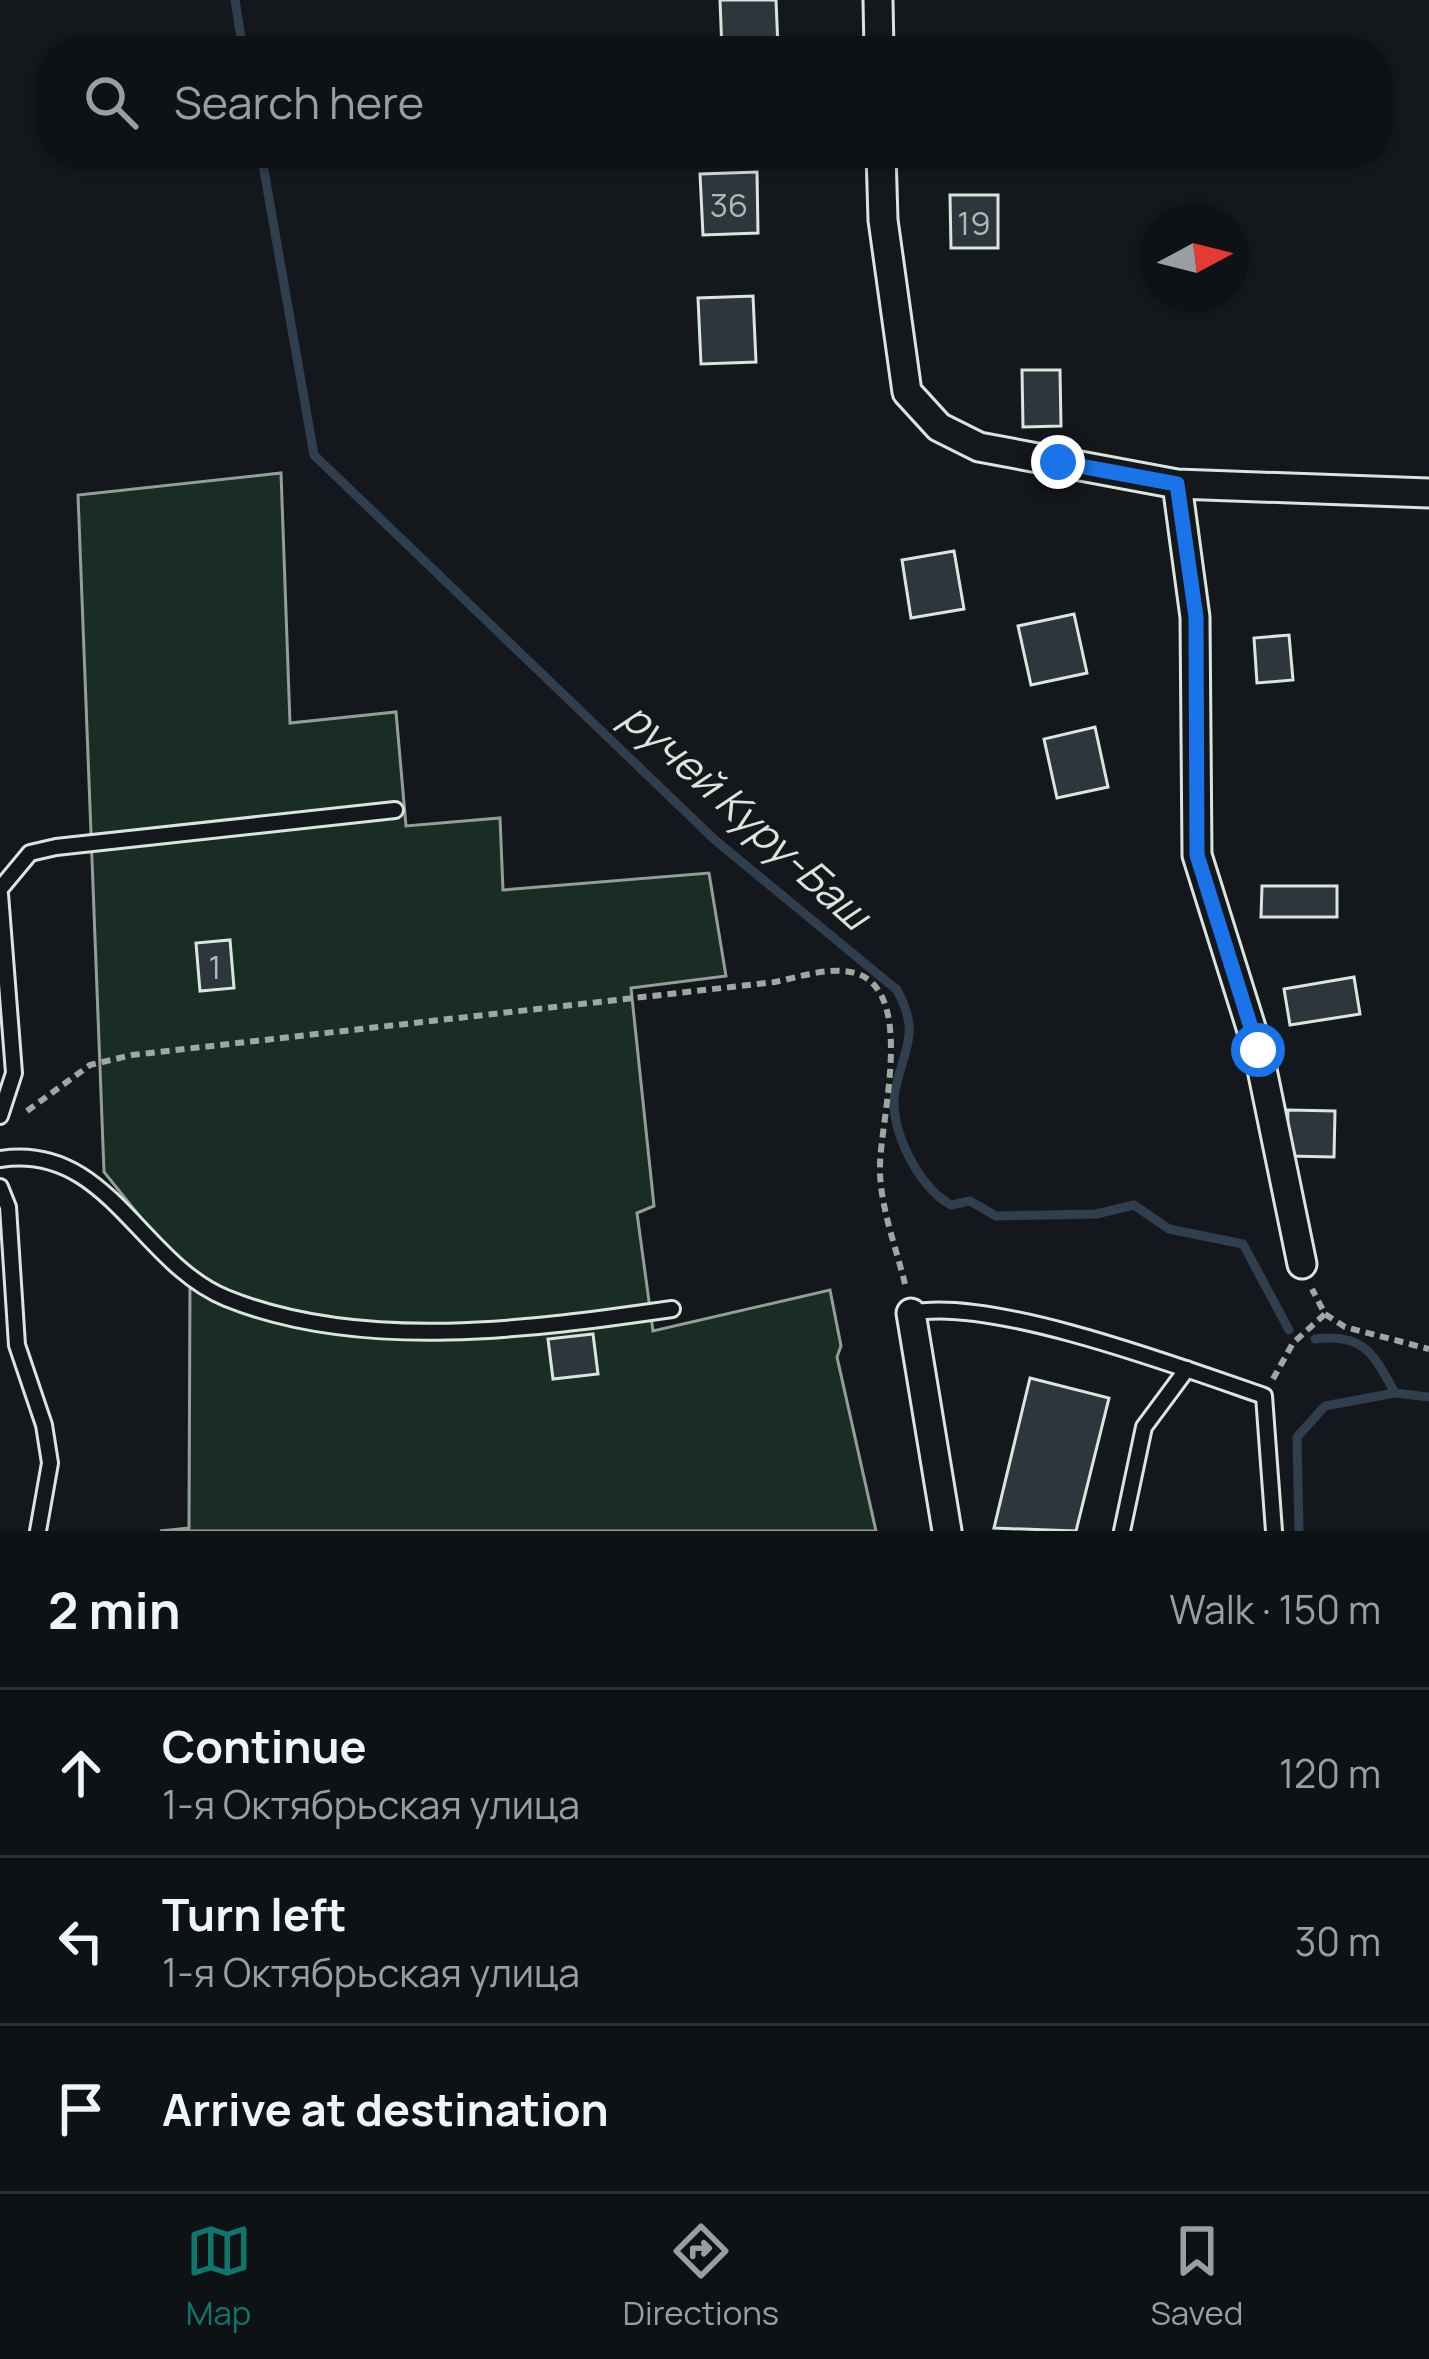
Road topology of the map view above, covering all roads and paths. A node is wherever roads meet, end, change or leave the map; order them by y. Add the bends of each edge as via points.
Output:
1 (878, 0) edge
2 (879, 36) edge
3 (881, 168) edge
4 (1177, 484) junction
5 (1429, 494) edge
6 (395, 810) dead end
7 (0, 892) edge
8 (0, 1116) edge
9 (18, 1117) dead end
10 (0, 1159) edge
11 (0, 1187) edge
12 (1302, 1264) joint
13 (672, 1309) dead end
14 (911, 1313) junction
15 (1325, 1314) junction
16 (1429, 1349) edge
17 (1187, 1369) junction
18 (1264, 1396) junction
19 (38, 1531) edge
20 (947, 1531) edge
21 (1122, 1531) edge
22 (1274, 1531) edge

1 - 2 street
3 - 4 street via 907,392 939,427 979,448
4 - 5 street
4 - 12 street via 1196,617 1197,855 1258,1050
6 - 7 lane via 56,847 30,853
7 - 8 lane via 14,1073
9 - 14 path via 90,1065 131,1054 829,971 859,974 884,992 892,1019 880,1169
10 - 13 lane via 24,1155 76,1169 172,1262 222,1297 305,1321 529,1329
11 - 19 lane via 17,1345 50,1463
12 - 15 path
14 - 17 lane via 942,1306 992,1314
14 - 20 street
15 - 16 path
15 - 18 path via 1292,1343
17 - 18 lane
17 - 21 lane via 1144,1427
18 - 22 lane

